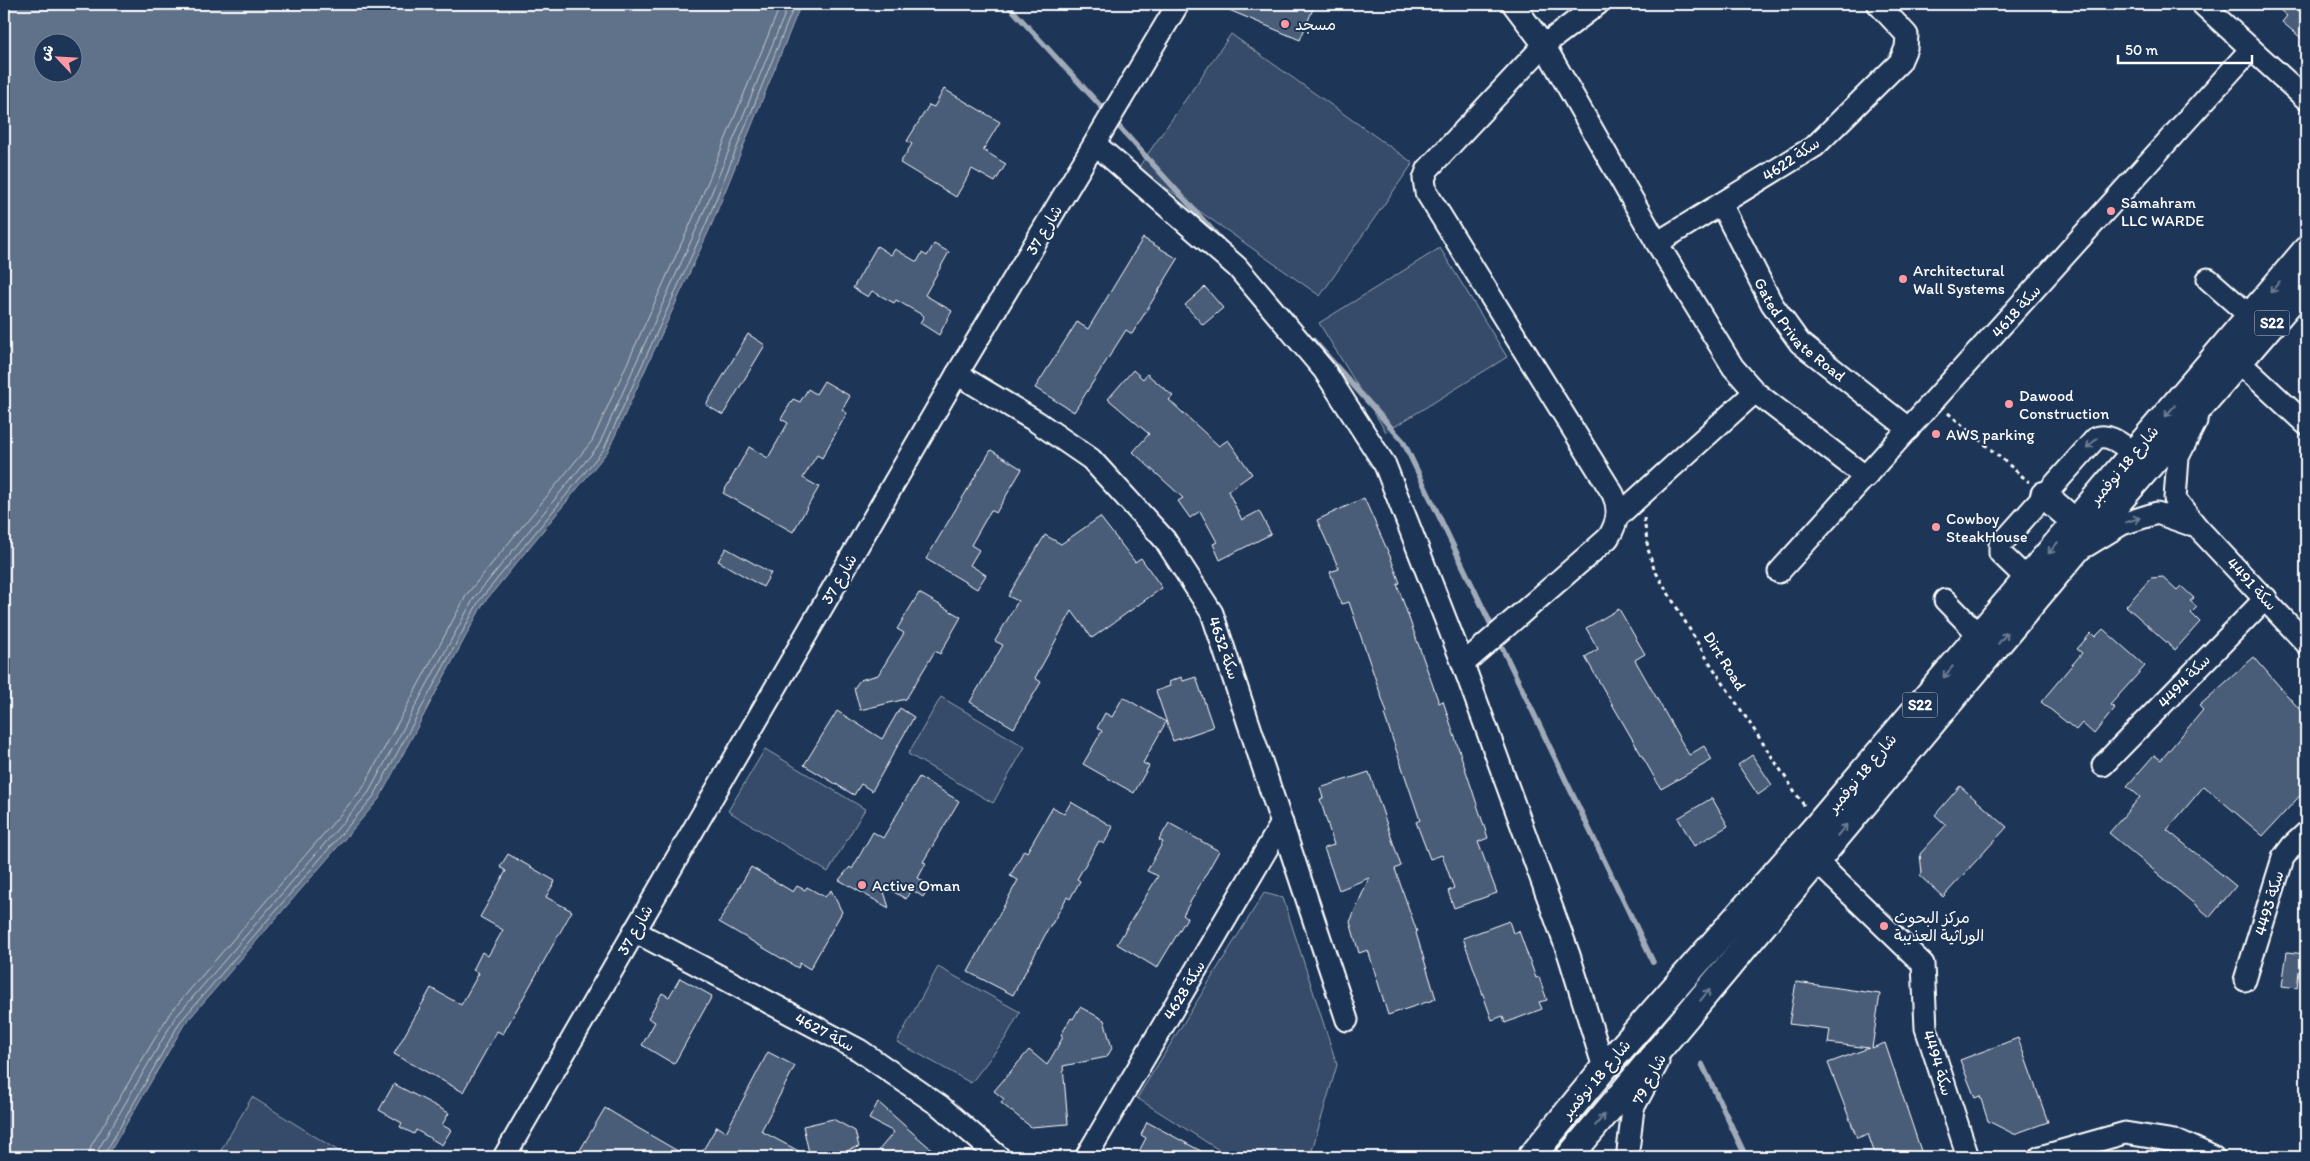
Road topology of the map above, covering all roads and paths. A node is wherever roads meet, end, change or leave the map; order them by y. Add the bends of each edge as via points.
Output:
1 (1178, 4) edge
2 (1513, 4) edge
3 (1598, 4) edge
4 (1878, 4) edge
5 (2202, 4) edge
6 (1544, 45) junction
7 (2251, 49) junction
8 (2306, 100) edge
9 (1095, 144) junction
10 (1721, 204) junction
11 (1657, 243) junction
12 (2306, 250) edge
13 (2208, 279) dead end
14 (2306, 284) edge
15 (2250, 316) junction
16 (2238, 362) junction
17 (958, 374) junction
18 (1755, 392) junction
19 (2206, 399) junction
20 (1934, 401) junction
21 (2306, 424) edge
22 (1909, 429) junction
23 (2134, 453) junction
24 (1866, 477) junction
25 (2044, 495) junction
26 (1636, 499) junction
27 (1618, 516) junction
28 (2075, 522) junction
29 (2198, 527) junction
30 (2075, 552) junction
31 (1779, 572) dead end
32 (2027, 579) junction
33 (2266, 598) junction
34 (1945, 600) dead end
35 (1979, 635) junction
36 (2306, 643) edge
37 (1463, 664) junction
38 (2102, 765) dead end
39 (1282, 824) junction
40 (1817, 826) junction
41 (2306, 833) edge
42 (1816, 861) junction
43 (634, 931) junction
44 (2245, 980) dead end
45 (1347, 1020) dead end
46 (1674, 1032) junction
47 (1604, 1068) junction
48 (506, 1156) edge
49 (999, 1157) edge
50 (1086, 1157) edge
51 (1531, 1157) edge
52 (1569, 1157) edge
53 (1629, 1157) edge
54 (1968, 1157) edge
55 (2040, 1157) edge
56 (2212, 1157) edge

1 - 9 street, شارع 37
2 - 6 street
3 - 6 street
4 - 10 street, سكة 4622 via 1907,35 1900,62 1815,146
5 - 7 street
6 - 11 street
6 - 27 street via 1428,169 1424,179 1426,192 1613,494
7 - 8 street
7 - 20 street, سكة 4618
9 - 17 street, شارع 37
9 - 37 street via 1238,267 1324,370 1385,465
10 - 11 street, سكة 4622
10 - 22 street, Gated Private Road via 1772,304 1800,342
11 - 18 street via 1733,367
12 -> 15 main road, شارع 18 نوفمبر / S22
13 - 15 street
14 - 16 main road, شارع 18 نوفمبر / S22
15 -> 23 main road, شارع 18 نوفمبر / S22
16 - 19 main road, شارع 18 نوفمبر / S22
16 - 21 street
17 - 39 street, سكة 4632 via 1091,458 1165,540 1212,613
17 - 43 street, شارع 37
18 - 24 street
18 - 26 street
19 - 29 street, سكة 4491 via 2178,457 2175,499
19 - 30 main road, شارع 18 نوفمبر / S22
20 - 22 street, سكة 4618
20 - 25 path
22 - 24 street, سكة 4618
23 -> 25 street via 2111,438 2096,438
23 - 28 main road, شارع 18 نوفمبر / S22
24 - 31 street, سكة 4618
25 - 28 main road
25 - 32 street via 1999,549 2002,557
26 - 27 street
26 - 40 path, Dirt Road via 1643,515 1654,569 1706,657
27 - 37 street via 1608,538
28 -> 32 main road, شارع 18 نوفمبر / S22
30 -> 29 street, سكة 4491 via 2122,524 2158,513
29 - 33 street, سكة 4491
42 -> 30 main road, شارع 18 نوفمبر / S22
32 - 35 main road, شارع 18 نوفمبر / S22
33 - 36 street, سكة 4491
33 - 38 street, سكة 4494
34 - 35 street
35 -> 40 main road, شارع 18 نوفمبر / S22
37 - 47 street via 1568,955
39 - 45 street, سكة 4632
39 - 50 street, سكة 4628
40 - 47 main road, شارع 18 نوفمبر / S22
41 - 44 street, سكة 4493 via 2283,858
46 -> 42 main road, شارع 18 نوفمبر / S22
42 - 54 street, سكة 4494 via 1923,964 1926,1028
43 - 48 street, شارع 37
43 - 49 street, سكة 4627 via 859,1050 940,1106
52 -> 46 main road, شارع 18 نوفمبر / S22
46 - 53 street, 79 شارع via 1633,1108
47 - 51 main road, شارع 18 نوفمبر / S22
55 - 56 street via 2125,1132 2181,1142

